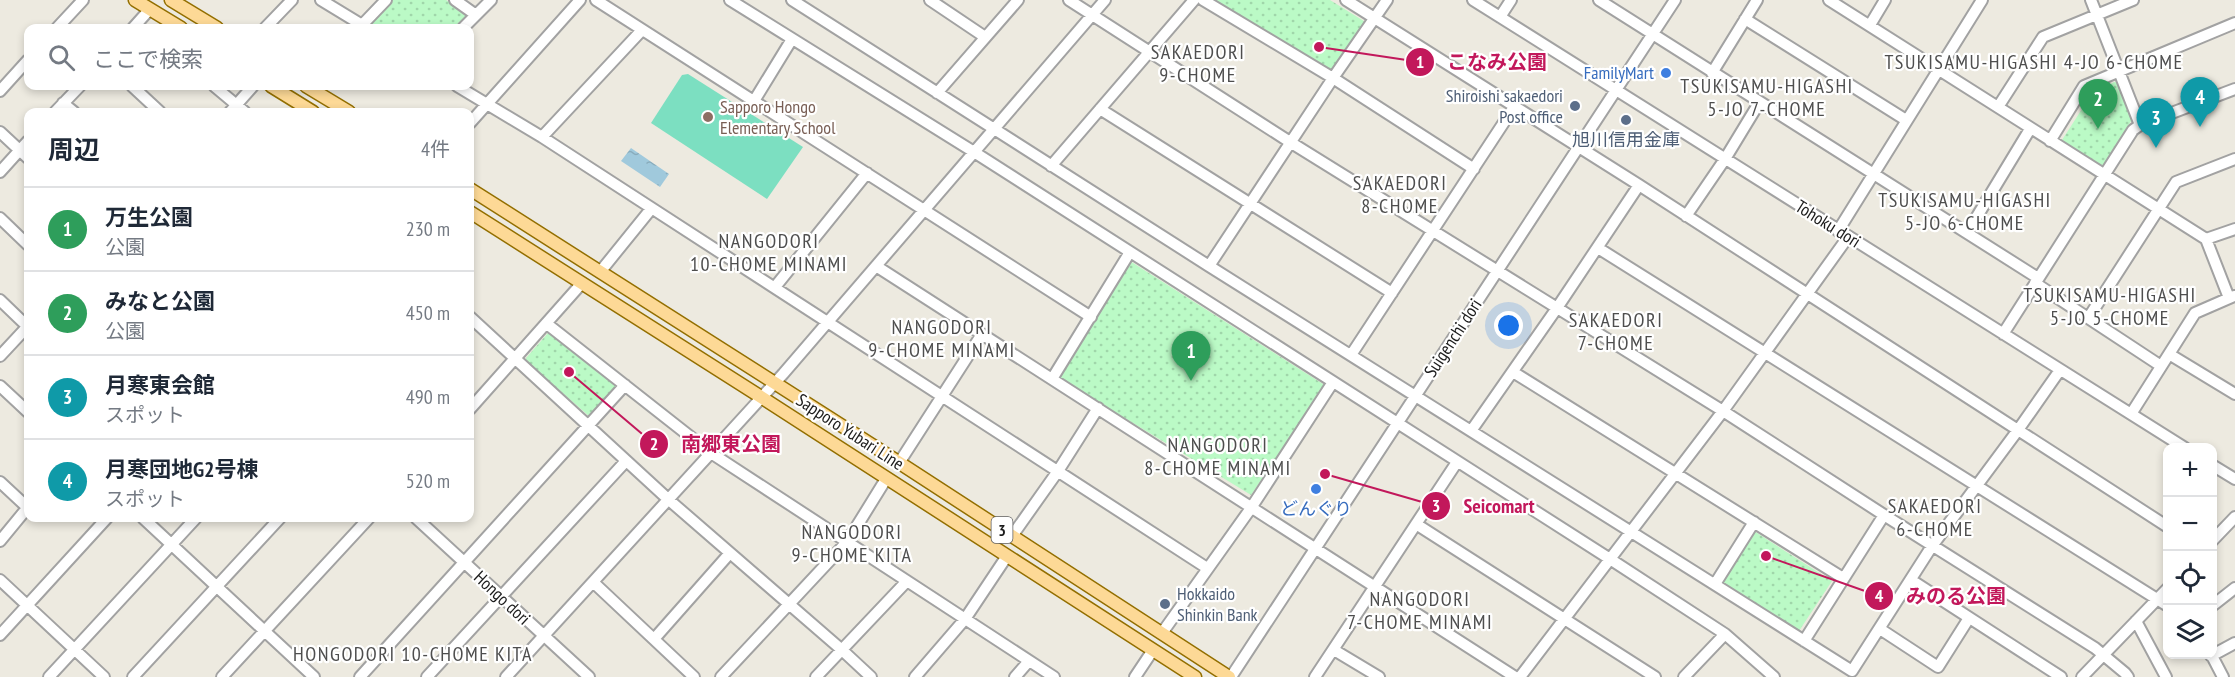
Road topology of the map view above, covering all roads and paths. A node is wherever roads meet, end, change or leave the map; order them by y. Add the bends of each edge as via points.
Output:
1 (83, 0) edge
2 (135, 0) edge
3 (171, 0) edge
4 (292, 0) edge
5 (321, 0) edge
6 (386, 0) edge
7 (455, 0) edge
8 (490, 0) edge
9 (580, 0) edge
10 (596, 0) edge
11 (730, 0) edge
12 (930, 0) edge
13 (1017, 0) edge
14 (1069, 0) edge
15 (1105, 0) edge
16 (1194, 0) edge
17 (1203, 0) edge
18 (1346, 0) edge
19 (1387, 0) edge
20 (1473, 0) edge
21 (1511, 0) edge
22 (1599, 0) edge
23 (1675, 0) edge
24 (1757, 0) edge
25 (1829, 0) edge
26 (1885, 0) edge
27 (1982, 0) edge
28 (2091, 0) edge
29 (2133, 0) edge
30 (797, 2) edge
31 (150, 9) junction
32 (2097, 14) junction
33 (476, 15) junction
34 (1091, 15) junction
35 (1500, 17) junction
36 (1375, 19) junction
37 (1745, 19) junction
38 (2235, 23) edge
39 (61, 24) edge
40 (138, 24) edge
41 (174, 24) edge
42 (210, 24) edge
43 (269, 24) edge
44 (359, 24) edge
45 (366, 24) edge
46 (467, 24) edge
47 (1870, 25) junction
48 (642, 30) junction
49 (1653, 35) junction
50 (985, 37) junction
51 (792, 39) junction
52 (1149, 51) junction
53 (24, 64) edge
54 (1938, 70) junction
55 (2120, 71) junction
56 (1712, 73) junction
57 (1333, 78) junction
58 (2235, 89) edge
59 (76, 90) edge
60 (136, 90) edge
61 (218, 90) edge
62 (250, 90) edge
63 (277, 90) edge
64 (313, 90) edge
65 (464, 90) edge
66 (1617, 90) junction
67 (0, 91) edge
68 (937, 93) junction
69 (754, 101) junction
70 (63, 103) junction
71 (1759, 103) junction
72 (487, 104) junction
73 (1514, 107) junction
74 (1998, 107) junction
75 (59, 108) edge
76 (69, 108) edge
77 (156, 108) edge
78 (235, 108) edge
79 (238, 108) edge
80 (307, 108) edge
81 (342, 108) edge
82 (1100, 109) junction
83 (474, 119) edge
84 (1906, 120) junction
85 (2140, 125) junction
86 (2030, 129) junction
87 (994, 131) junction
88 (0, 132) edge
89 (542, 137) junction
90 (2050, 141) junction
91 (1290, 142) junction
92 (1578, 147) junction
93 (978, 149) junction
94 (24, 154) edge
95 (1725, 159) junction
96 (2235, 159) edge
97 (1051, 166) junction
98 (1474, 169) junction
99 (0, 172) edge
100 (867, 173) junction
101 (1872, 173) junction
102 (2104, 175) junction
103 (1639, 185) junction
104 (474, 192) edge
105 (1249, 204) junction
106 (651, 209) junction
107 (2159, 209) junction
108 (926, 210) junction
109 (474, 215) edge
110 (1686, 216) junction
111 (0, 218) edge
112 (2235, 229) edge
113 (1432, 230) junction
114 (1838, 231) junction
115 (1967, 233) junction
116 (1848, 237) junction
117 (2206, 239) junction
118 (24, 241) edge
119 (1598, 248) junction
120 (1130, 252) junction
121 (876, 266) junction
122 (1209, 266) junction
123 (1496, 270) junction
124 (600, 272) junction
125 (2037, 281) junction
126 (582, 283) junction
127 (775, 287) junction
128 (1392, 293) junction
129 (1808, 294) junction
130 (2232, 297) edge
131 (0, 300) edge
132 (1557, 308) junction
133 (1091, 317) junction
134 (2089, 317) junction
135 (474, 321) edge
136 (828, 321) junction
137 (24, 322) edge
138 (547, 324) junction
139 (24, 330) edge
140 (982, 334) junction
141 (2003, 334) junction
142 (1766, 352) junction
143 (2169, 354) junction
144 (1352, 355) junction
145 (0, 356) edge
146 (515, 360) junction
147 (2161, 366) junction
148 (2060, 370) junction
149 (1513, 372) junction
150 (1052, 379) junction
151 (1333, 382) junction
152 (774, 383) junction
153 (625, 385) junction
154 (0, 386) edge
155 (2234, 391) edge
156 (942, 396) junction
157 (760, 397) junction
158 (1415, 397) junction
159 (474, 405) edge
160 (24, 408) edge
161 (1098, 408) junction
162 (1723, 411) junction
163 (2131, 414) junction
164 (1400, 418) junction
165 (588, 426) junction
166 (2018, 430) junction
167 (1471, 431) junction
168 (2178, 443) edge
169 (711, 453) junction
170 (626, 460) junction
171 (1457, 462) junction
172 (899, 463) junction
173 (2217, 468) edge
174 (1058, 471) junction
175 (1675, 473) junction
176 (886, 479) junction
177 (2235, 479) edge
178 (0, 482) edge
179 (1977, 485) junction
180 (669, 500) junction
181 (24, 503) edge
182 (1251, 508) junction
183 (24, 512) edge
184 (1884, 515) junction
185 (2235, 517) edge
186 (103, 522) edge
187 (147, 522) edge
188 (192, 522) edge
189 (276, 522) edge
190 (365, 522) edge
191 (420, 522) edge
192 (1754, 522) junction
193 (1416, 524) junction
194 (2163, 524) edge
195 (1630, 533) junction
196 (1012, 536) junction
197 (2217, 536) edge
198 (0, 541) edge
199 (847, 542) junction
200 (172, 544) junction
201 (1932, 546) junction
202 (1315, 549) junction
203 (730, 553) junction
204 (1614, 555) junction
205 (1007, 556) junction
206 (464, 562) junction
207 (1207, 567) junction
208 (1844, 578) junction
209 (0, 580) edge
210 (1911, 580) junction
211 (907, 581) junction
212 (594, 582) junction
213 (1715, 584) junction
214 (217, 587) junction
215 (1374, 588) junction
216 (2235, 588) edge
217 (2163, 593) edge
218 (501, 595) junction
219 (2157, 599) junction
220 (789, 603) junction
221 (27, 605) junction
222 (2166, 605) edge
223 (2213, 605) edge
224 (1565, 617) junction
225 (1969, 618) junction
226 (965, 619) junction
227 (2136, 621) junction
228 (1880, 629) junction
229 (265, 631) junction
230 (1162, 633) junction
231 (1725, 634) junction
232 (0, 635) edge
233 (543, 636) junction
234 (654, 639) junction
235 (1804, 641) junction
236 (2235, 643) edge
237 (74, 649) junction
238 (842, 650) junction
239 (1153, 650) junction
240 (1334, 650) junction
241 (2217, 652) edge
242 (2104, 654) junction
243 (2213, 659) edge
244 (1029, 661) junction
245 (49, 677) edge
246 (104, 677) edge
247 (133, 677) edge
248 (222, 677) edge
249 (314, 677) edge
250 (360, 677) edge
251 (427, 677) edge
252 (506, 677) edge
253 (589, 677) edge
254 (694, 677) edge
255 (721, 677) edge
256 (816, 677) edge
257 (871, 677) edge
258 (915, 677) edge
259 (1014, 677) edge
260 (1054, 677) edge
261 (1135, 677) edge
262 (1194, 677) edge
263 (1230, 677) edge
264 (1315, 677) edge
265 (1379, 677) edge
266 (1518, 677) edge
267 (1655, 677) edge
268 (1684, 677) edge
269 (1774, 677) edge
270 (2061, 677) edge
271 (2082, 677) edge
272 (2128, 677) edge
273 (2166, 677) edge
274 (2223, 677) edge

1 - 39 street
2 - 31 main road
3 - 42 main road
4 - 43 street
5 - 44 street
6 - 45 street
7 - 33 street
8 - 33 street
9 - 72 street
10 - 48 street
11 - 51 street
12 - 50 street
13 - 50 street
14 - 34 street
15 - 34 street
16 - 52 street
17 - 57 street
18 - 36 street
19 - 36 street
20 - 35 street, Tohoku dori
21 - 35 street
22 - 49 street
23 - 49 street, Suigenchi dori
24 - 37 street
25 - 47 street
26 - 47 street
27 - 54 street
28 - 32 street
29 - 32 street
30 - 68 street
31 - 40 street
31 - 41 main road
32 - 55 street
32 - 74 street via 2043,37
33 - 46 street
34 - 52 street
34 - 87 street
35 - 66 street, Tohoku dori
36 - 57 street
36 - 73 street
37 - 56 street
37 - 84 street
38 - 55 street
47 - 54 street
48 - 69 street
48 - 89 street
49 - 56 street
49 - 66 street, Suigenchi dori
50 - 68 street
51 - 69 street
51 - 93 street
52 - 82 street
52 - 91 street
53 - 67 street
54 - 74 street
54 - 84 street
55 - 85 street
55 - 90 street via 2084,87
56 - 71 street
57 - 91 street
57 - 98 street
58 - 85 street
59 - 70 street
60 - 77 street
61 - 78 street
62 - 79 street
63 - 80 main road
64 - 81 main road
65 - 72 street
66 - 92 street, Suigenchi dori
66 - 95 street, Tohoku dori
68 - 87 street
69 - 100 street
70 - 75 street
70 - 76 street
71 - 95 street
71 - 101 street
72 - 83 street
72 - 89 street
73 - 92 street
73 - 98 street
74 - 86 street
82 - 97 street
82 - 105 street
84 - 101 street
85 - 102 street
86 - 90 street
86 - 115 street
87 - 93 street
87 - 97 street
88 - 94 street
89 - 106 street
90 - 102 street
91 - 105 street
91 - 113 street
92 - 103 street
92 - 123 street, Suigenchi dori
93 - 108 street
93 - 120 street
94 - 99 street
95 - 110 street
95 - 114 street, Tohoku dori
96 - 107 street via 2176,182
97 - 122 street
98 - 113 street
100 - 108 street
100 - 127 street
101 - 114 street
101 - 115 street
102 - 107 street
102 - 125 street
103 - 110 street
103 - 119 street
104 - 124 main road, Sapporo Yubari Line / 3
105 - 122 street
105 - 128 street
106 - 124 street
106 - 127 street
107 - 117 street
107 - 134 street
108 - 121 street
108 - 133 street
109 - 126 main road, Sapporo Yubari Line / 3
110 - 129 street
111 - 118 street
112 - 117 street
113 - 123 street
113 - 128 street
114 - 116 street, Tohoku dori
115 - 125 street
116 - 129 street
116 - 141 street, Tohoku dori
117 - 130 street
119 - 132 street
119 - 142 street
120 - 133 street
120 - 151 street
121 - 136 street
121 - 140 street
122 - 144 street
123 - 132 street
123 - 158 street, Suigenchi dori
124 - 152 main road, Sapporo Yubari Line / 3
125 - 134 street
125 - 141 street
126 - 138 street
126 - 157 main road, Sapporo Yubari Line / 3
127 - 136 street
128 - 144 street
129 - 142 street
129 - 166 street
130 - 143 street via 2195,313
131 - 137 street
132 - 149 street
132 - 162 street
133 - 150 street
134 - 147 street
135 - 146 street
136 - 152 street
136 - 156 street
138 - 146 street
138 - 153 street
139 - 145 street
140 - 150 street
140 - 156 street
141 - 148 street, Tohoku dori
142 - 162 street
142 - 179 street
143 - 147 street
143 - 155 street
144 - 158 street
146 - 159 street
146 - 165 street
147 - 163 street
148 - 163 street, Tohoku dori
148 - 166 street
149 - 167 street
149 - 175 street
150 - 161 street
151 - 164 street
151 - 182 street
152 - 157 street
152 - 172 main road, Sapporo Yubari Line / 3
153 - 165 street
153 - 169 street
154 - 160 street
156 - 172 street
156 - 174 street
157 - 169 street
157 - 176 main road, Sapporo Yubari Line / 3
158 - 164 street, Suigenchi dori
158 - 167 street
161 - 174 street
161 - 182 street
162 - 175 street
162 - 184 street
163 - 168 street, Tohoku dori
164 - 171 street
164 - 202 street, Suigenchi dori
165 - 170 street
165 - 206 street
166 - 179 street
166 - 194 street
167 - 195 street
169 - 180 street
169 - 199 street
170 - 180 street
170 - 218 street
171 - 193 street
171 - 204 street
172 - 196 main road, Sapporo Yubari Line / 3
173 - 177 street
174 - 196 street
174 - 207 street
175 - 192 street
175 - 195 street
176 - 199 street
176 - 205 main road, Sapporo Yubari Line / 3
178 - 181 street
179 - 201 street
179 - 219 street
180 - 203 street
180 - 212 street
182 - 202 street
182 - 207 street
183 - 198 street
184 - 201 street
184 - 208 street
185 - 197 street
186 - 221 street
187 - 200 street
188 - 200 street
189 - 214 street
190 - 229 street
191 - 206 street, Hongo dori
192 - 208 street
192 - 213 street
193 - 215 street
193 - 224 street
195 - 204 street
195 - 213 street
196 - 230 main road, Sapporo Yubari Line / 3
199 - 211 street
199 - 220 street
200 - 214 street
200 - 237 street
201 - 210 street
201 - 242 street
202 - 215 street
202 - 263 street, Suigenchi dori
203 - 220 street
203 - 234 street
204 - 224 street
204 - 231 street
205 - 226 street
205 - 239 main road, Sapporo Yubari Line / 3
206 - 218 street, Hongo dori
206 - 250 street
207 - 230 street
208 - 235 street
209 - 221 street
210 - 225 street
210 - 228 street
211 - 226 street
211 - 238 street
212 - 233 street
212 - 234 street
213 - 235 street
214 - 229 street
214 - 247 street
215 - 240 street
215 - 266 street
216 - 223 street
217 - 219 street
218 - 233 street, Hongo dori
218 - 251 street
219 - 222 street
219 - 227 street
220 - 238 street
220 - 255 street
221 - 232 street
221 - 237 street
224 - 266 street
224 - 267 street
225 - 228 street via 1938,667
225 - 270 street
226 - 244 street
226 - 258 street
227 - 242 street
227 - 273 street
228 - 235 street via 1852,671
229 - 248 street
229 - 249 street
230 - 263 main road, Sapporo Yubari Line / 3
231 - 268 street
231 - 269 street
233 - 252 street
233 - 253 street, Hongo dori
234 - 254 street
236 - 241 street
237 - 245 street
237 - 246 street
238 - 256 street
238 - 257 street
239 - 261 street
239 - 262 main road, Sapporo Yubari Line / 3
240 - 264 street
240 - 265 street
242 - 271 street
242 - 272 street
243 - 274 street
244 - 259 street
244 - 260 street

